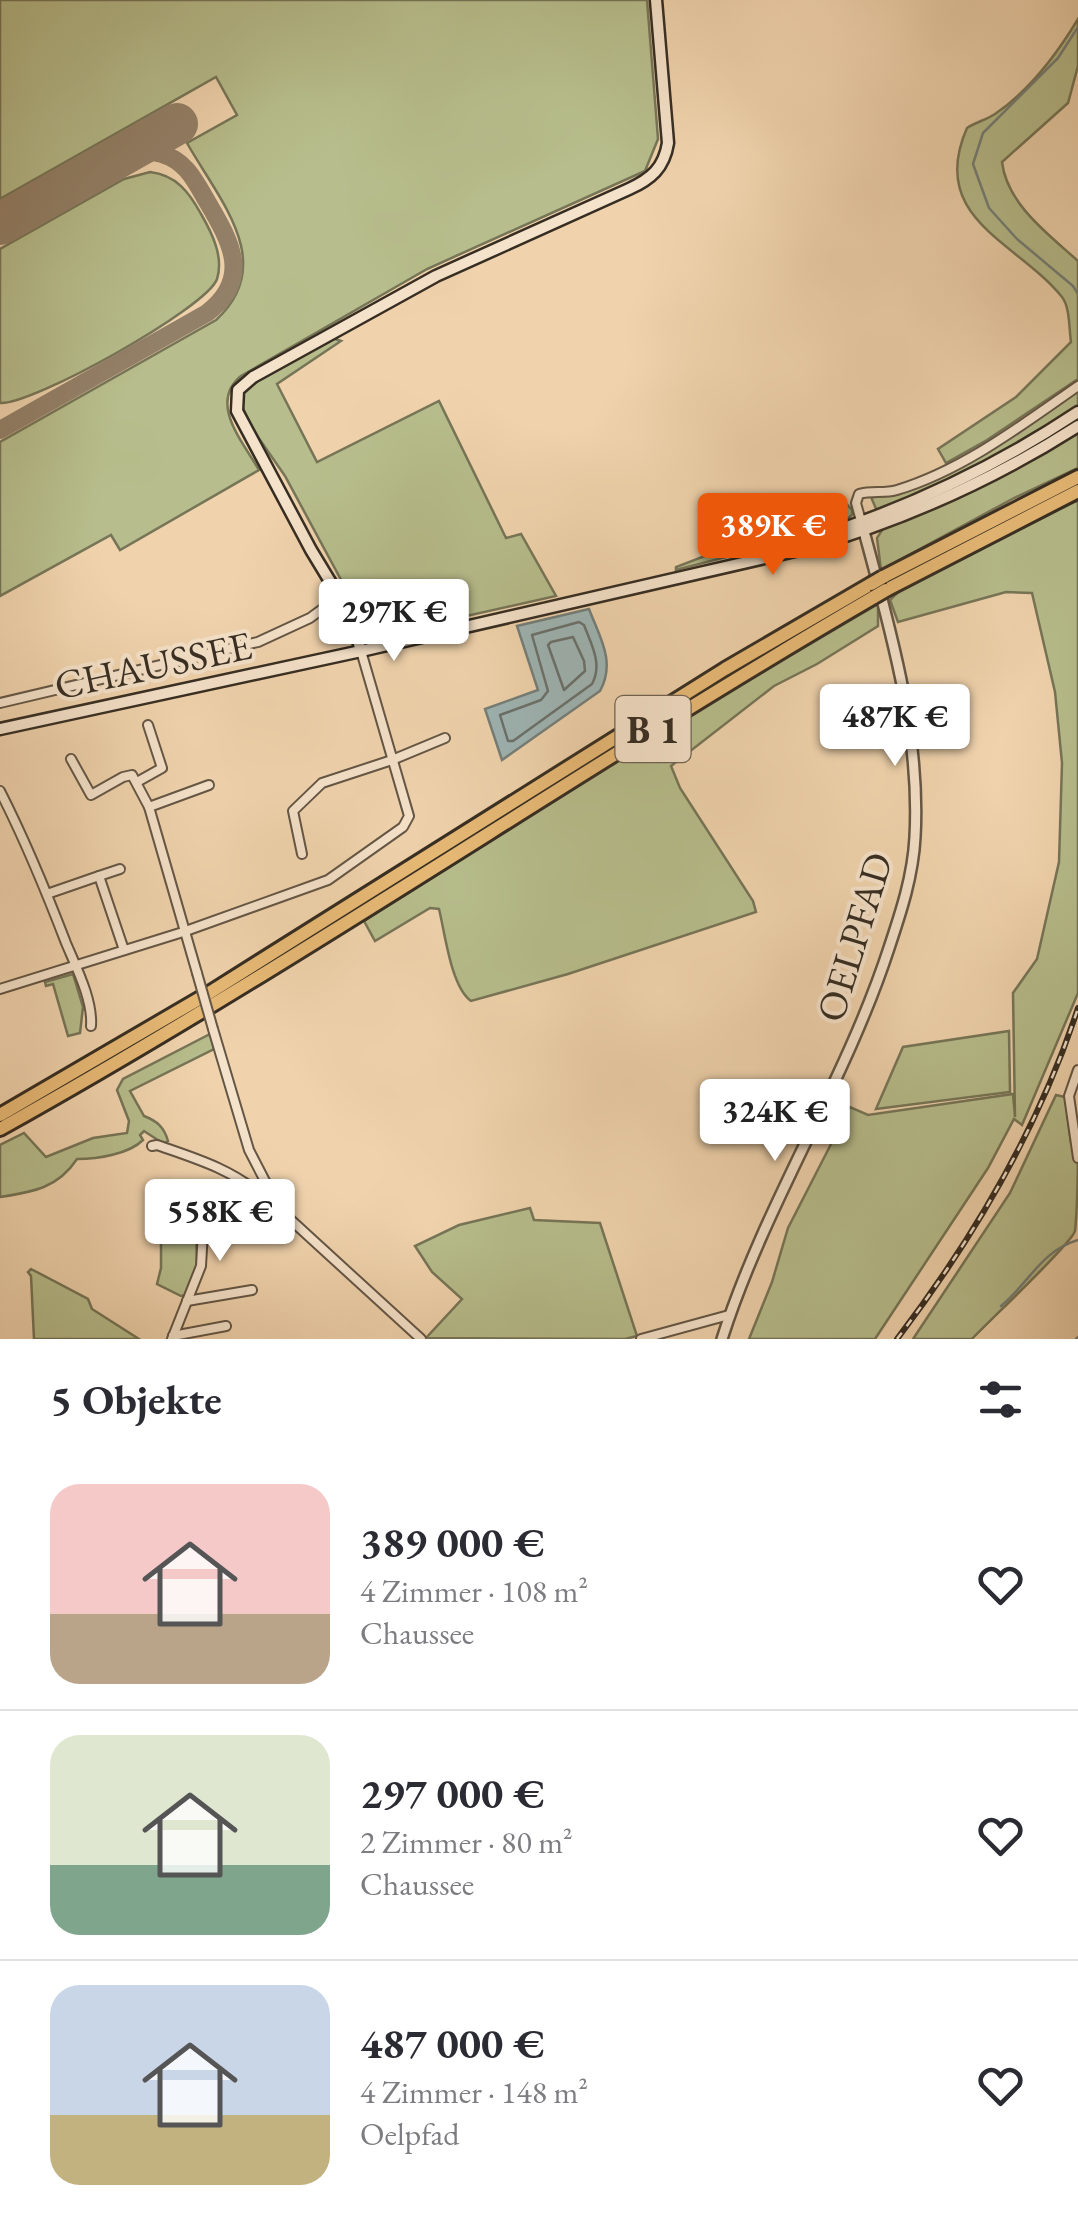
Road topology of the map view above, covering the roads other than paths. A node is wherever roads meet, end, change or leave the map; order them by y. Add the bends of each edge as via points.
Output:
1 (656, 0) edge
2 (1078, 386) edge
3 (1078, 412) edge
4 (1078, 426) edge
5 (1078, 477) edge
6 (1078, 491) edge
7 (862, 526) junction
8 (878, 587) junction
9 (340, 596) junction
10 (361, 652) junction
11 (0, 702) edge
12 (148, 725) dead end
13 (0, 729) edge
14 (445, 738) dead end
15 (71, 759) dead end
16 (392, 760) junction
17 (138, 782) junction
18 (209, 786) dead end
19 (0, 791) edge
20 (149, 807) junction
21 (302, 854) dead end
22 (120, 869) dead end
23 (99, 876) junction
24 (46, 894) junction
25 (183, 932) junction
26 (124, 950) junction
27 (76, 966) junction
28 (0, 989) edge
29 (91, 1026) dead end
30 (1078, 1070) edge
31 (0, 1115) edge
32 (0, 1129) edge
33 (152, 1146) dead end
34 (1078, 1158) edge
35 (271, 1194) junction
36 (252, 1290) dead end
37 (188, 1301) junction
38 (730, 1315) junction
39 (226, 1326) dead end
40 (173, 1337) edge
41 (422, 1339) edge
42 (642, 1339) edge
43 (722, 1339) edge

1 - 9 main road via 668,143 655,174 436,276 238,390 235,404 247,432
2 - 7 street via 956,464 900,490 859,494
3 - 7 main road
4 - 7 main road via 970,487
5 - 8 highway, B 1
6 - 8 highway, B 1
7 - 10 main road, CHAUSSEE via 670,580
7 - 38 street, OELPFAD via 912,746 911,870 869,1005
8 - 31 highway, B 1 via 724,669 210,993
8 - 32 highway, B 1 via 188,1019
9 - 10 main road
9 - 11 street via 258,642
10 - 13 main road, CHAUSSEE
10 - 16 street
12 - 17 street via 162,770
14 - 16 street
15 - 17 street via 91,795 126,776
16 - 21 street via 322,783 296,804
16 - 25 street via 409,816 404,827 328,880
17 - 20 street
18 - 20 street
19 - 24 street
20 - 25 street
22 - 23 street
23 - 24 street
23 - 26 street
24 - 27 street
25 - 26 street
25 - 35 street, bridge via 250,1150
26 - 27 street
27 - 28 street
27 - 29 street
30 - 34 street via 1069,1096
33 - 35 street via 215,1166 262,1196
35 - 37 street via 203,1232 201,1266
35 - 41 street via 295,1226
36 - 37 street
37 - 40 street
38 - 42 street
38 - 43 street, OELPFAD
39 - 40 street

